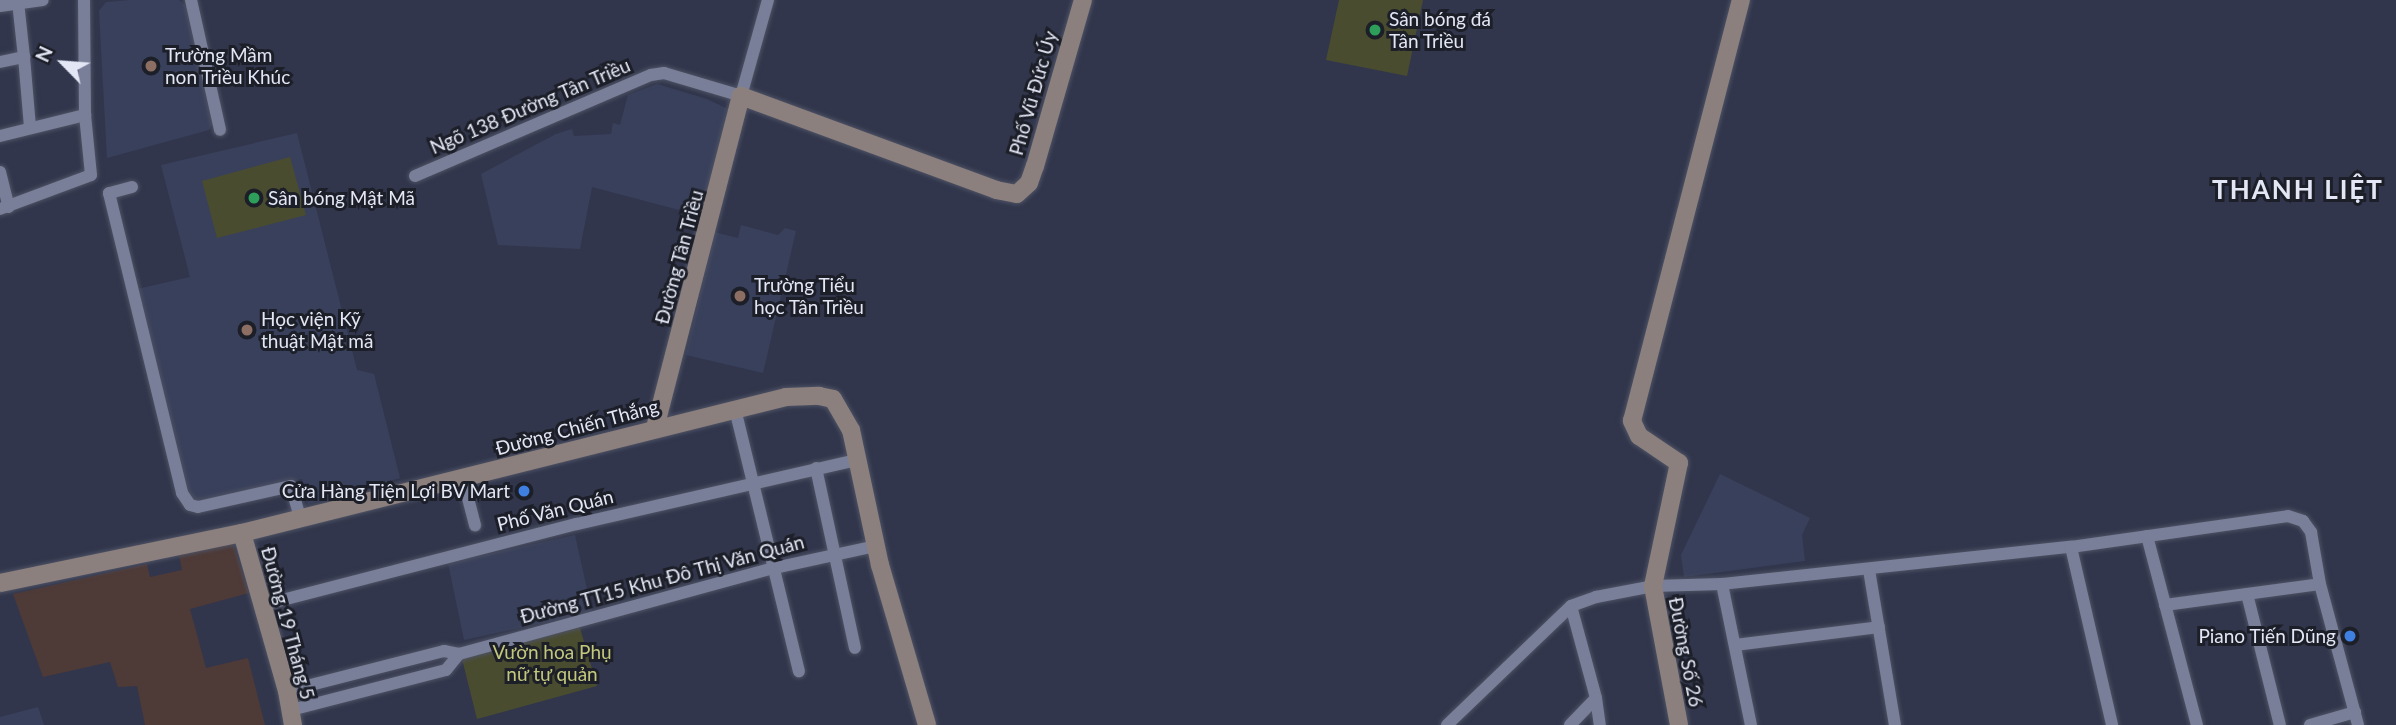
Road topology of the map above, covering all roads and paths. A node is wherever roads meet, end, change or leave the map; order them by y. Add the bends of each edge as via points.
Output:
1 (43, 0) edge
2 (84, 0) edge
3 (191, 0) edge
4 (1083, 0) edge
5 (18, 2) junction
6 (766, 2) edge
7 (0, 6) edge
8 (1740, 9) edge
9 (24, 57) junction
10 (0, 62) edge
11 (741, 96) junction
12 (85, 115) junction
13 (30, 127) junction
14 (220, 130) dead end
15 (0, 136) edge
16 (0, 172) edge
17 (415, 176) dead end
18 (132, 187) dead end
19 (4, 208) edge
20 (735, 409) junction
21 (655, 428) junction
22 (857, 460) junction
23 (816, 468) junction
24 (463, 479) junction
25 (753, 482) junction
26 (300, 517) junction
27 (475, 525) dead end
28 (242, 533) junction
29 (2147, 536) junction
30 (876, 545) junction
31 (2071, 547) junction
32 (837, 554) junction
33 (774, 568) junction
34 (1869, 570) junction
35 (0, 583) edge
36 (1722, 584) junction
37 (2320, 584) junction
38 (1653, 586) junction
39 (2248, 594) junction
40 (263, 605) junction
41 (2165, 605) junction
42 (1571, 606) junction
43 (1879, 627) junction
44 (1735, 645) junction
45 (855, 648) dead end
46 (459, 654) junction
47 (799, 671) dead end
48 (287, 691) junction
49 (1596, 698) junction
50 (292, 718) edge
51 (2357, 719) edge
52 (927, 725) edge
53 (1447, 725) edge
54 (1570, 725) edge
55 (1600, 725) edge
56 (1679, 725) edge
57 (1751, 725) edge
58 (1895, 725) edge
59 (2112, 725) edge
60 (2197, 725) edge
61 (2280, 725) edge
62 (2310, 725) edge

1 - 5 street
2 - 12 street
3 - 14 street
4 - 11 street, Phố Vũ Đức Úy via 1035,166 1017,194
5 - 7 street
5 - 9 street
6 - 11 street, Đường Tân Triều
8 - 38 street via 1632,421 1639,436 1679,463
9 - 10 street
9 - 13 street
11 - 17 street, Ngõ 138 Đường Tân Triều via 664,74 651,75
11 - 21 street, Đường Tân Triều
12 - 13 street
12 - 19 street via 91,175
13 - 15 street
16 - 19 street
18 - 26 street via 109,193 182,493 190,505 198,507 292,486
20 - 21 street, Đường Chiến Thắng
20 - 22 street, Đường Chiến Thắng via 786,397 833,399 851,430
20 - 25 street
21 - 24 street, Đường Chiến Thắng
22 - 23 street, Phố Văn Quán
22 - 30 street, Đường Chiến Thắng
23 - 25 street, Phố Văn Quán
23 - 32 street
24 - 26 street, Đường Chiến Thắng
24 - 27 street
25 - 33 street
25 - 40 street, Phố Văn Quán
26 - 28 street, Đường Chiến Thắng
28 - 35 street, Đường Chiến Thắng
28 - 40 street, Đường 19 Tháng 5
29 - 31 street
29 - 37 street via 2288,516 2303,521 2311,532
29 - 41 street
30 - 32 street, Đường TT15 Khu Đô Thị Văn Quán
30 - 52 street, Đường Chiến Thắng
31 - 34 street
31 - 59 street
32 - 33 street, Đường TT15 Khu Đô Thị Văn Quán
32 - 45 street
33 - 46 street, Đường TT15 Khu Đô Thị Văn Quán
33 - 47 street
34 - 36 street
34 - 43 street
36 - 38 street
36 - 44 street
37 - 39 street
37 - 51 street
38 - 42 street
38 - 56 street, Đường Số 26
39 - 41 street
39 - 61 street
40 - 48 street, Đường 19 Tháng 5
41 - 60 street
42 - 49 street
42 - 53 street
43 - 44 street
43 - 58 street
44 - 57 street
46 - 48 street via 444,651
46 - 50 street via 446,670
48 - 50 street, Đường 19 Tháng 5
49 - 54 street
49 - 55 street
51 - 62 street

